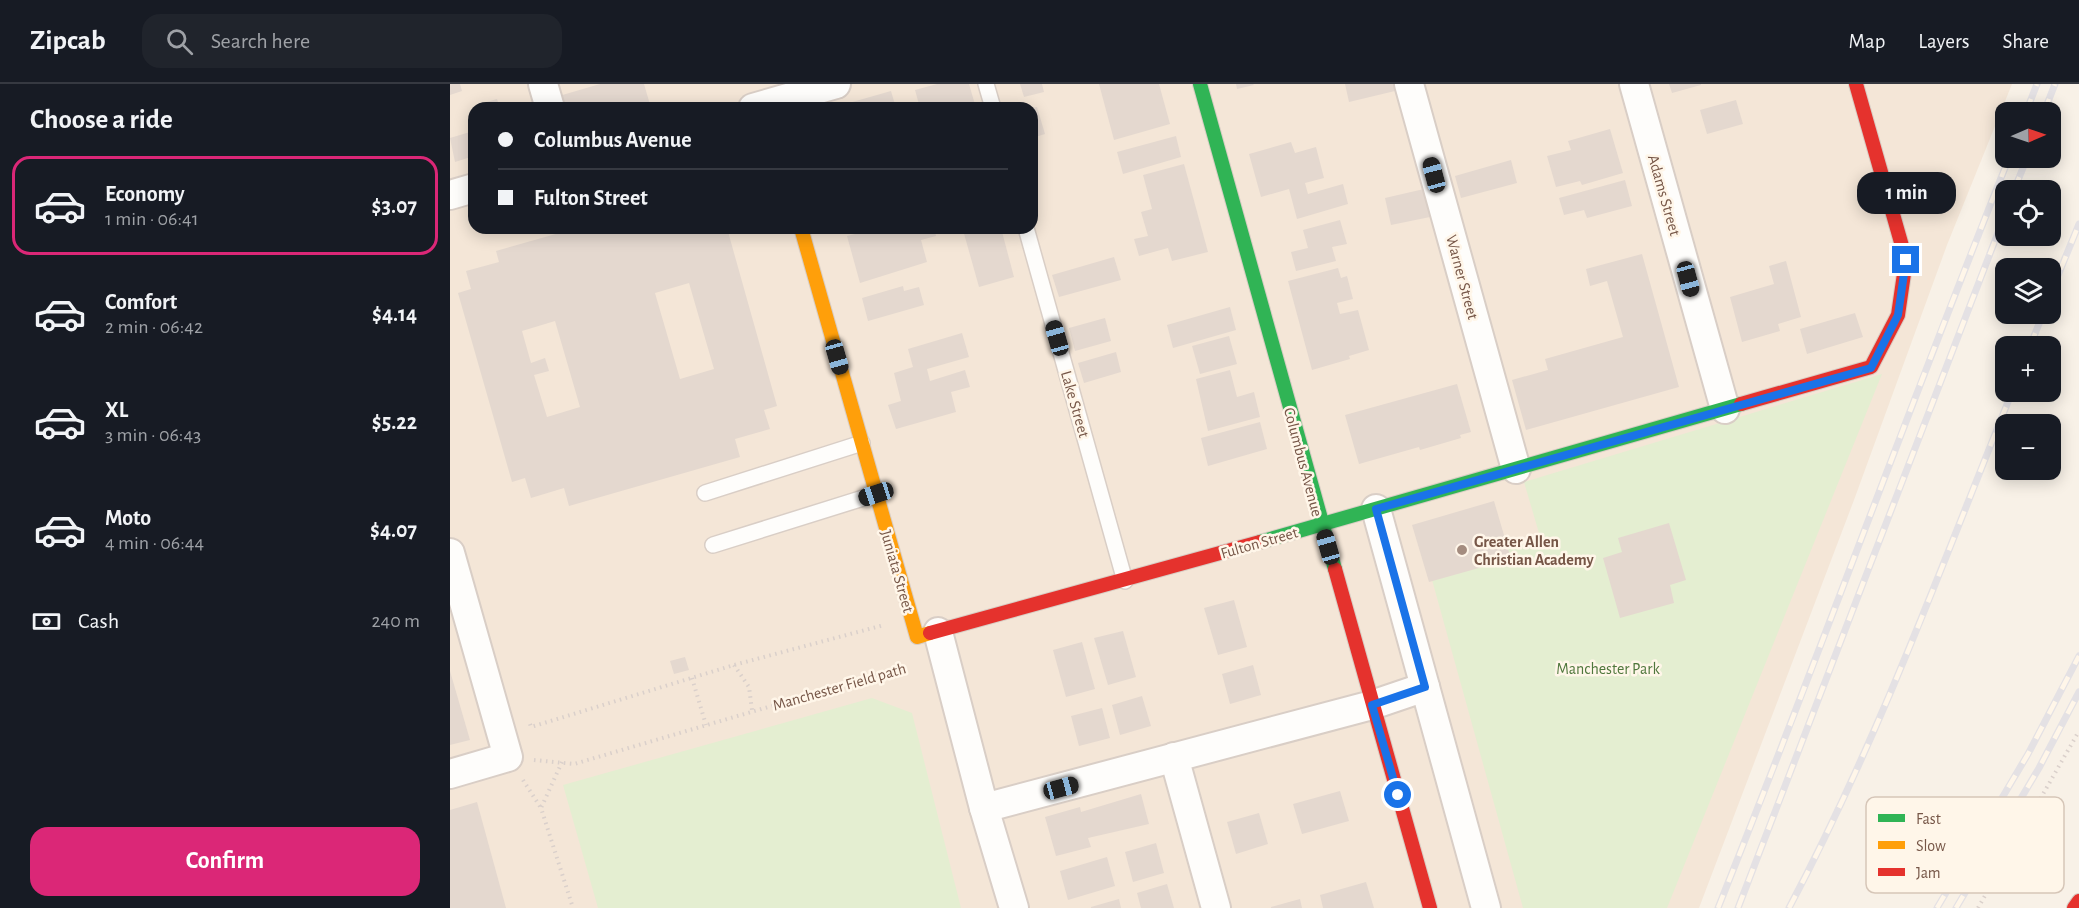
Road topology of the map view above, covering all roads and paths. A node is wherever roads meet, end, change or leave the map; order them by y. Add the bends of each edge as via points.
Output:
1 (543, 84) edge
2 (836, 84) edge
3 (986, 84) edge
4 (1200, 84) edge
5 (1409, 84) edge
6 (1634, 84) edge
7 (1856, 84) edge
8 (762, 101) edge
9 (548, 102) edge
10 (991, 102) edge
11 (468, 190) edge
12 (450, 195) edge
13 (803, 234) edge
14 (1028, 234) edge
15 (1725, 409) junction
16 (862, 443) junction
17 (1516, 469) junction
18 (705, 493) dead end
19 (876, 494) junction
20 (1376, 509) junction
21 (1322, 525) junction
22 (713, 544) dead end
23 (450, 553) edge
24 (1125, 581) junction
25 (889, 624) dead end
26 (928, 635) junction
27 (915, 664) dead end
28 (734, 665) junction
29 (692, 678) junction
30 (1425, 687) junction
31 (1372, 705) junction
32 (752, 710) junction
33 (706, 725) junction
34 (2079, 731) edge
35 (504, 744) junction
36 (1174, 758) junction
37 (450, 774) edge
38 (2041, 797) edge
39 (541, 808) junction
40 (984, 808) junction
41 (1987, 893) edge
42 (2079, 901) edge
43 (573, 908) edge
44 (1014, 908) edge
45 (1216, 908) edge
46 (1430, 908) edge
47 (1486, 908) edge
48 (1978, 908) edge
49 (2074, 908) edge

1 - 9 street
2 - 8 street
3 - 10 lane
4 - 21 street, Columbus Avenue
5 - 17 street, Warner Street
6 - 15 street, Adams Street
7 - 15 street, Fulton Street via 1906,260 1898,315 1871,368
11 - 12 street
13 - 16 street, Juniata Street
14 - 24 lane, Lake Street
15 - 17 street, Fulton Street
16 - 18 lane
16 - 19 street, Juniata Street
17 - 20 street, Fulton Street
19 - 22 lane
19 - 26 street, Juniata Street
20 - 21 street, Fulton Street
20 - 30 street
21 - 24 street, Fulton Street
21 - 31 street, Columbus Avenue
23 - 35 street
24 - 26 street, Fulton Street
25 - 28 path
26 - 40 street, Juniata Street
27 - 32 path, Manchester Field path
28 - 29 path
28 - 32 path via 749,687
29 - 33 path
29 - 35 path via 531,727 528,718
30 - 31 street
30 - 47 street
31 - 36 street
31 - 46 street, Columbus Avenue
32 - 33 path, Manchester Field path
33 - 39 path, Manchester Field path via 574,764 562,762
34 - 38 path
35 - 37 street
35 - 39 path
36 - 40 street
36 - 45 street
39 - 43 path
40 - 44 street, Juniata Street
41 - 48 path
42 - 49 street

